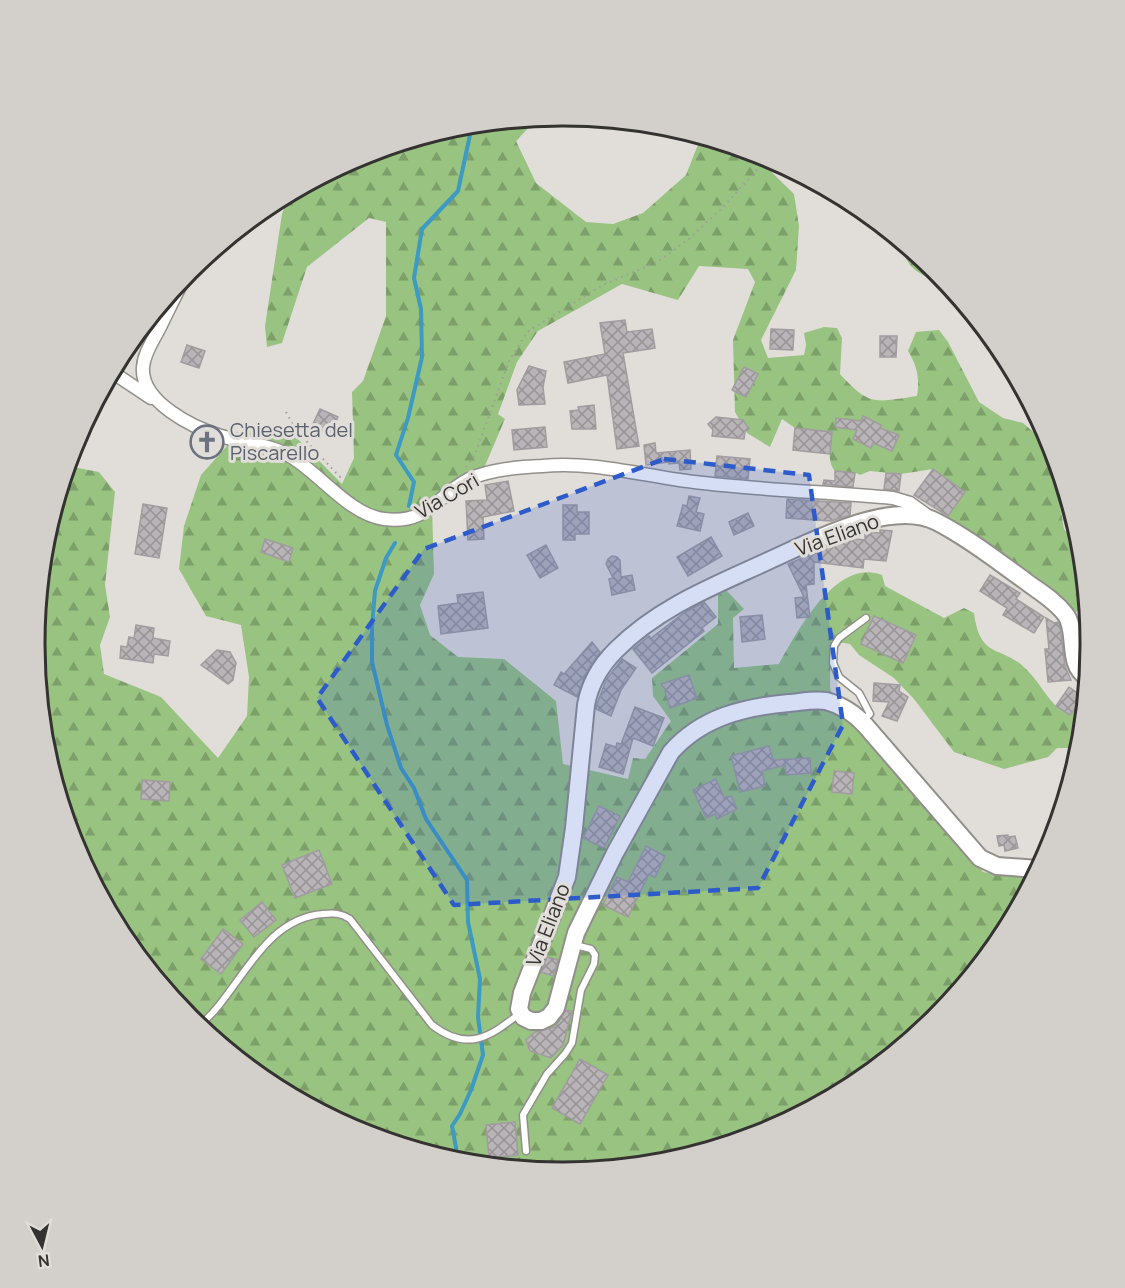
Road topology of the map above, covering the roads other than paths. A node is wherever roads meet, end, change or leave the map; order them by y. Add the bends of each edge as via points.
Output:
1 (172, 304) edge
2 (119, 377) edge
3 (165, 407) junction
4 (937, 522) junction
5 (866, 618) dead end
6 (1079, 670) edge
7 (862, 722) junction
8 (1029, 868) edge
9 (572, 945) junction
10 (520, 1013) junction
11 (207, 1019) edge
12 (526, 1151) dead end

1 - 3 street, Via Cori via 144,363 143,375
2 - 3 street
3 - 4 street, Via Cori via 203,429 287,454 363,512 382,519 419,515 466,481 481,475 533,466 577,465 698,483 898,499
4 - 6 street, Via Eliano via 1061,609 1068,619
4 - 10 street, Via Eliano via 914,515 891,516 821,536 672,607 608,658 592,681 586,705 566,882 522,993
5 - 7 lane via 839,638 833,653 838,678 860,693 870,714
7 - 8 street, Via Eliano via 980,858 997,866
7 - 9 street, Via Eliano via 837,705 809,701 742,709 690,734 663,763
9 - 10 street, Via Eliano via 554,1013 536,1022
9 - 12 lane via 591,949 594,964 581,990 572,1043 547,1074 523,1115
10 - 11 lane via 485,1037 465,1041 453,1038 432,1025 350,919 336,913 301,918 260,950

